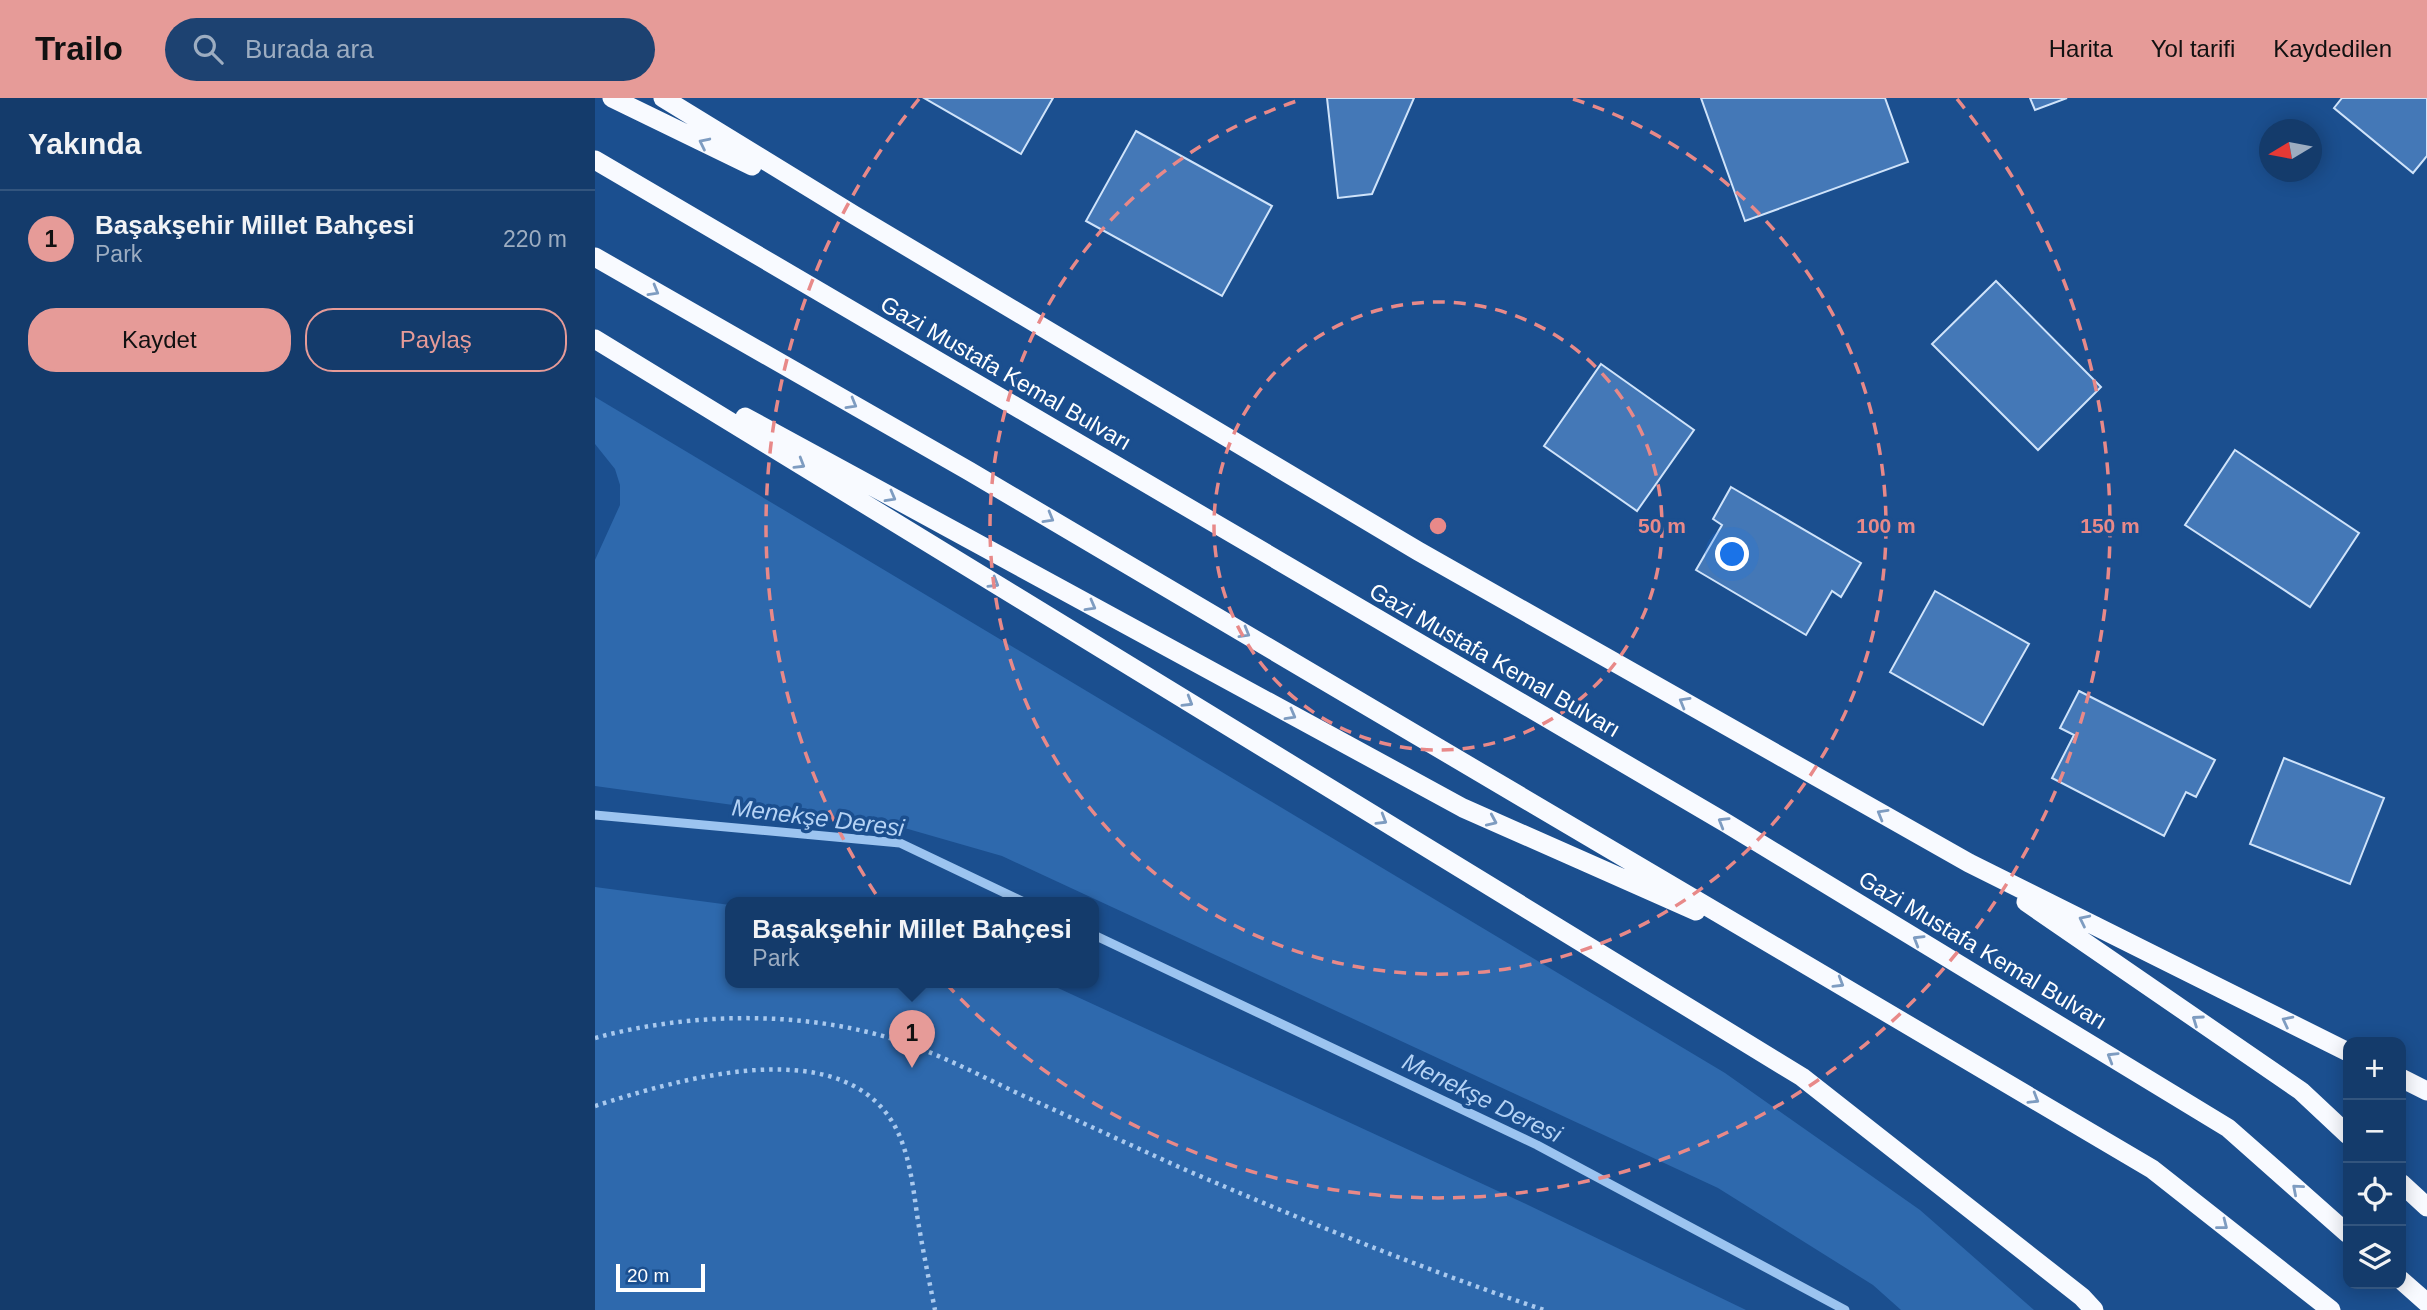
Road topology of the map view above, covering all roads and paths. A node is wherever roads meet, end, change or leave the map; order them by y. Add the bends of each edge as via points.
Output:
1 (612, 98) edge
2 (663, 98) edge
3 (595, 160) edge
4 (854, 215) junction
5 (595, 257) edge
6 (595, 337) edge
7 (1969, 863) junction
8 (1780, 948) junction
9 (595, 1038) edge
10 (2343, 1050) edge
11 (2406, 1080) edge
12 (2427, 1091) edge
13 (595, 1106) edge
14 (2343, 1130) edge
15 (2406, 1188) edge
16 (2427, 1207) edge
17 (2343, 1230) edge
18 (2406, 1284) edge
19 (2427, 1303) edge
20 (935, 1310) edge
21 (1544, 1310) edge
22 (2094, 1310) edge
23 (2331, 1310) edge

4 -> 1 highway
2 - 4 highway
17 -> 3 highway, Gazi Mustafa Kemal Bulvarı via 2228,1128 1726,823
7 -> 4 highway via 1418,551
5 -> 8 highway via 981,478
6 -> 8 highway via 1463,808
6 -> 22 highway via 1802,1077
10 -> 7 highway
14 -> 7 highway via 2301,1091
8 -> 23 highway via 2152,1169
9 - 21 path via 659,1025 769,1020 812,1022 897,1040 1268,1206
11 - 12 highway
13 - 20 path via 658,1086 727,1072 789,1069 830,1077 868,1093 893,1123 908,1159
15 - 16 highway
18 - 19 highway

